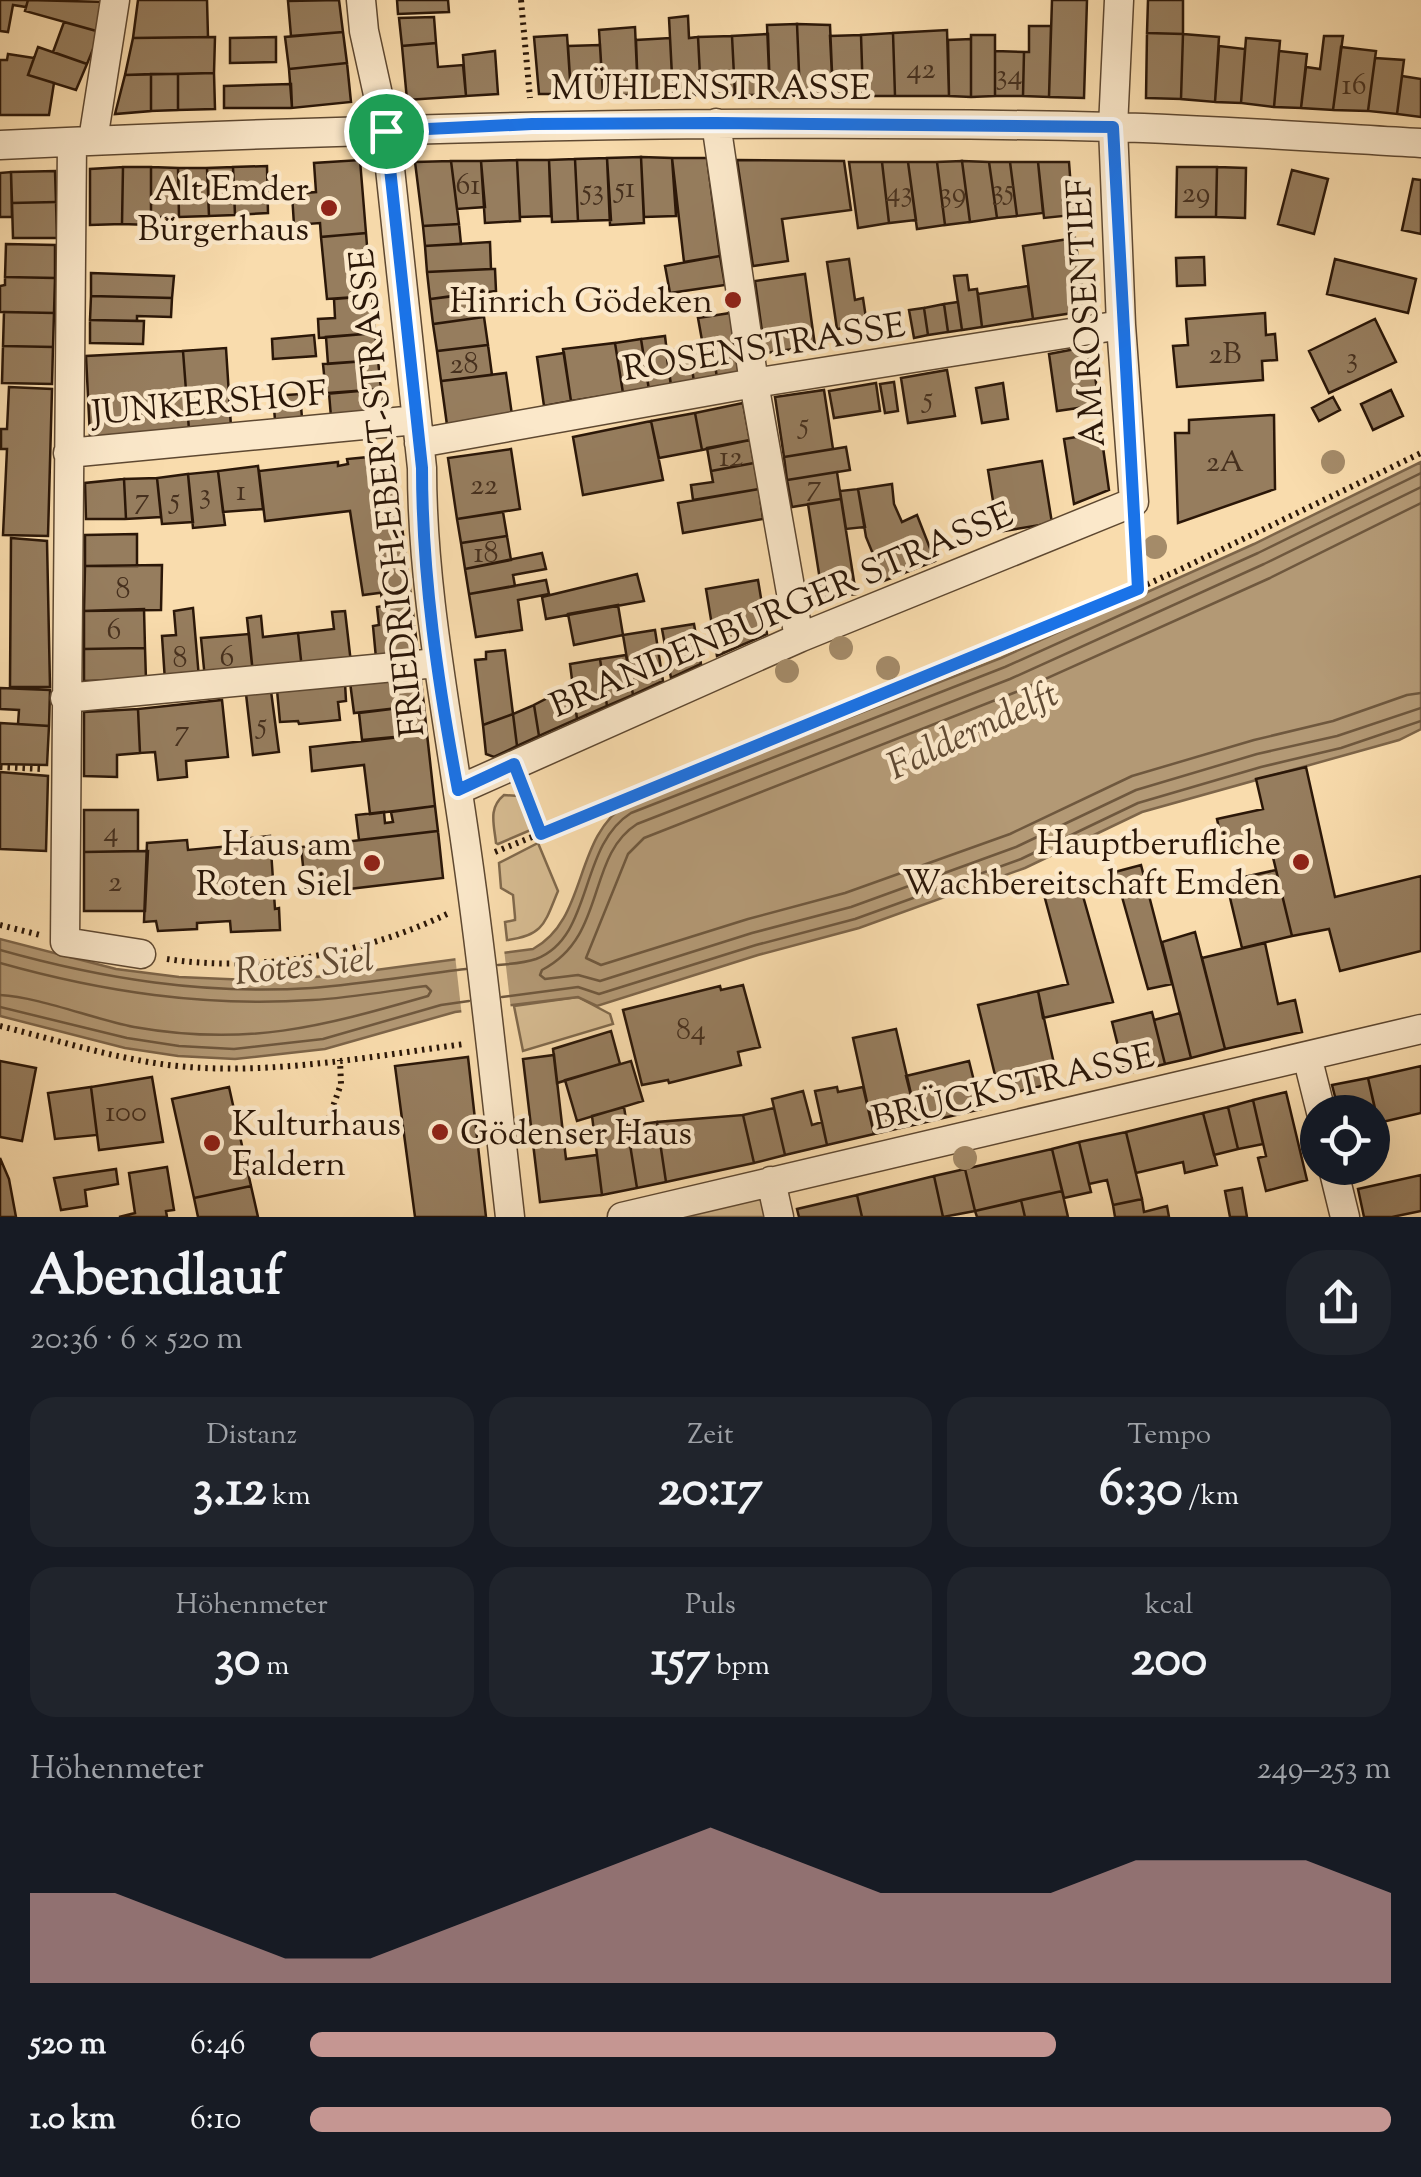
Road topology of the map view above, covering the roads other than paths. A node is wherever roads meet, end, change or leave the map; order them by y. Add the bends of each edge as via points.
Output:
1 (115, 0) edge
2 (361, 0) edge
3 (1119, 0) edge
4 (716, 123) junction
5 (1113, 127) junction
6 (386, 131) junction
7 (82, 141) junction
8 (1421, 143) edge
9 (0, 145) edge
10 (1121, 326) junction
11 (754, 384) junction
12 (418, 432) junction
13 (68, 452) junction
14 (1134, 502) joint
15 (799, 638) junction
16 (437, 663) junction
17 (65, 698) junction
18 (458, 790) junction
19 (141, 954) road end
20 (1421, 1030) edge
21 (1307, 1056) junction
22 (1316, 1095) edge
23 (771, 1182) junction
24 (1337, 1185) edge
25 (510, 1217) edge
26 (622, 1217) edge
27 (779, 1217) edge
28 (1345, 1217) edge

1 - 7 street
2 - 6 street, FRIEDRICH-EBERT-STRASSE
3 - 5 street, AM ROSENTIEF
4 - 5 street, MÜHLENSTRASSE
4 - 6 street, MÜHLENSTRASSE
4 - 11 street
5 - 8 street, MÜHLENSTRASSE
5 - 10 street, AM ROSENTIEF
6 - 7 street, MÜHLENSTRASSE
6 - 12 street, FRIEDRICH-EBERT-STRASSE
7 - 9 street, MÜHLENSTRASSE
7 - 13 street
10 - 11 street, ROSENSTRASSE
10 - 14 street, AM ROSENTIEF
11 - 12 street, ROSENSTRASSE
11 - 15 street
12 - 13 street, JUNKERSHOF
12 - 16 street, FRIEDRICH-EBERT-STRASSE
13 - 17 street
14 - 15 street, BRANDENBURGER STRASSE
15 - 18 street, BRANDENBURGER STRASSE
16 - 17 street
16 - 18 street, FRIEDRICH-EBERT-STRASSE
17 - 19 street via 65,942
18 - 25 street, FRIEDRICH-EBERT-STRASSE
20 - 21 street, BRÜCKSTRASSE
21 - 22 street
21 - 23 street, BRÜCKSTRASSE
23 - 26 street, BRÜCKSTRASSE
23 - 27 street
24 - 28 street

